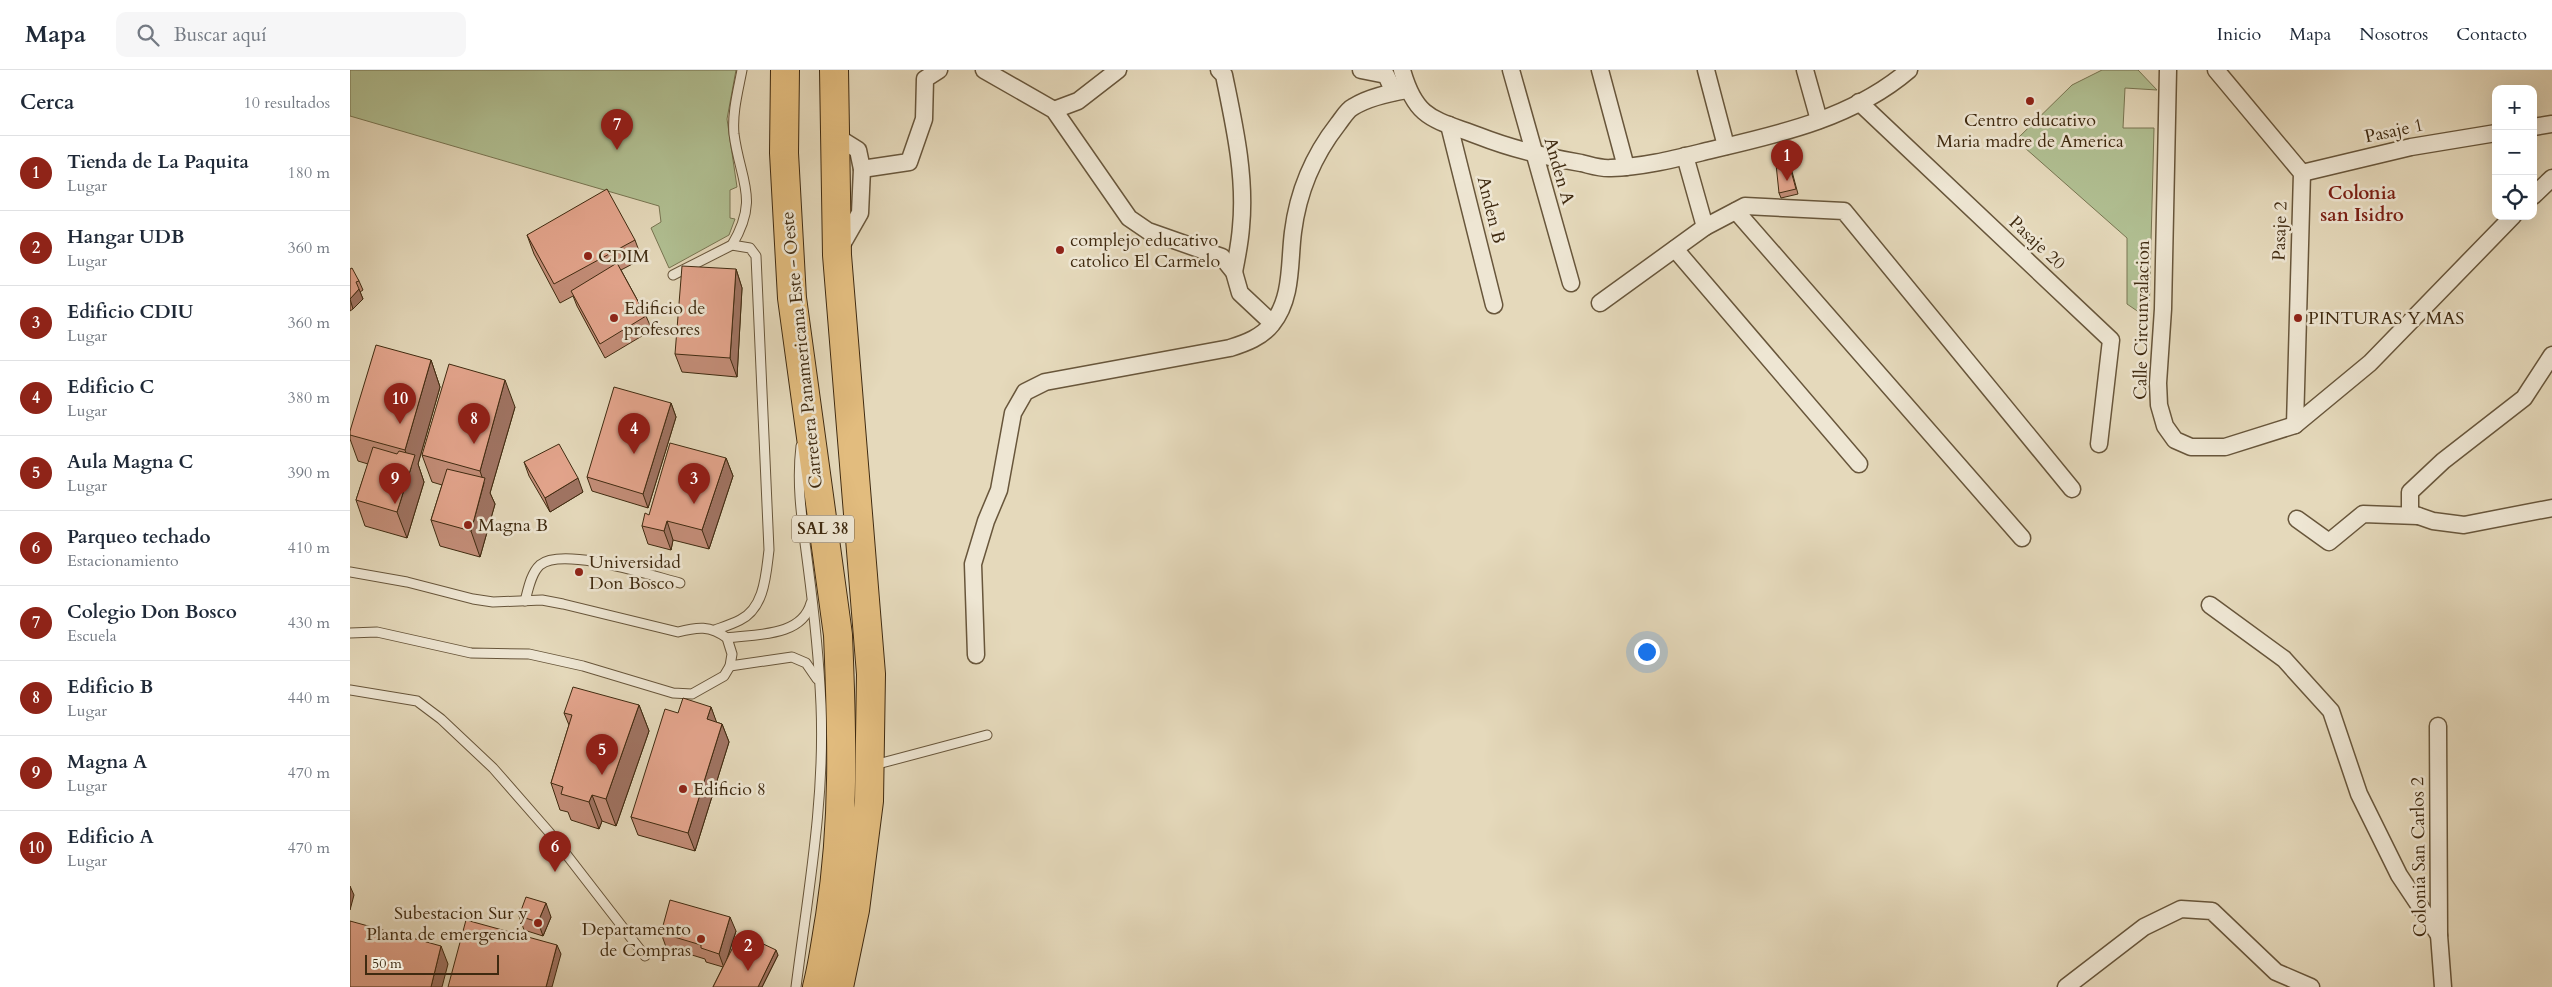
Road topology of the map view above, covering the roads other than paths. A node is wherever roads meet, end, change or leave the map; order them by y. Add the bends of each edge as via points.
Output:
1 (742, 70) edge
2 (785, 70) edge
3 (834, 70) edge
4 (939, 70) edge
5 (984, 70) edge
6 (1118, 70) edge
7 (1220, 70) edge
8 (1361, 70) edge
9 (1402, 70) edge
10 (1511, 70) edge
11 (1600, 70) edge
12 (1706, 70) edge
13 (1805, 70) edge
14 (2168, 70) edge
15 (2216, 70) edge
16 (1906, 71) edge
17 (1400, 91) junction
18 (1859, 102) junction
19 (1054, 110) junction
20 (1819, 120) junction
21 (2552, 124) edge
22 (1449, 125) junction
23 (2537, 126) edge
24 (834, 134) junction
25 (2492, 134) edge
26 (1726, 146) junction
27 (1533, 153) junction
28 (1685, 156) junction
29 (1626, 167) junction
30 (862, 168) junction
31 (2302, 173) junction
32 (2552, 178) edge
33 (2537, 192) edge
34 (1736, 211) junction
35 (2509, 220) edge
36 (1705, 227) junction
37 (732, 245) junction
38 (1675, 249) junction
39 (837, 254) junction
40 (1234, 272) junction
41 (673, 275) dead end
42 (1571, 283) dead end
43 (1600, 303) dead end
44 (1494, 305) dead end
45 (1272, 324) junction
46 (2552, 355) edge
47 (808, 424) junction
48 (2295, 425) junction
49 (2099, 444) dead end
50 (1859, 464) dead end
51 (2072, 490) dead end
52 (2552, 508) edge
53 (2418, 516) junction
54 (2297, 519) dead end
55 (2022, 538) dead end
56 (350, 572) edge
57 (680, 583) dead end
58 (812, 598) junction
59 (525, 601) junction
60 (2210, 605) dead end
61 (715, 630) junction
62 (350, 633) edge
63 (727, 638) junction
64 (976, 654) dead end
65 (730, 666) junction
66 (819, 682) junction
67 (350, 690) edge
68 (2438, 726) dead end
69 (987, 735) dead end
70 (870, 766) junction
71 (2440, 935) junction
72 (645, 956) dead end
73 (796, 987) edge
74 (817, 987) edge
75 (839, 987) edge
76 (2066, 987) edge
77 (2311, 987) edge
78 (2443, 987) edge

1 - 37 lane via 733,117 748,203
2 - 47 highway, Carretera Panamericana Este - Oeste / SAL 38 via 787,228
3 - 24 highway, SAL 38
4 - 30 street via 925,79 924,119 909,162
5 - 19 street
6 - 19 street via 1078,101
7 - 40 street via 1224,75 1238,144 1241,185 1241,225
8 - 17 street via 1386,75
9 - 17 street
10 - 27 street, Anden A
11 - 29 street
12 - 26 street
13 - 20 street
14 - 48 street, Calle Circunvalacion via 2163,309 2158,382 2159,405 2165,426 2175,440 2191,447 2225,447
15 - 31 street
16 - 18 street
17 - 22 street via 1436,121
17 - 45 street via 1351,108 1314,159 1301,190 1293,231 1287,295
18 - 20 street via 1843,112
18 - 49 street, Pasaje 20 via 2111,340
19 - 40 street via 1129,218 1148,231 1222,258
20 - 26 street
21 - 23 street
22 - 27 street
22 - 44 street, Anden B
24 - 30 street via 858,150
24 - 39 highway, SAL 38
25 - 31 street, Pasaje 1 via 2411,147
26 - 28 street
27 - 29 street via 1609,168
27 - 42 street, Anden A
28 - 29 street
28 - 36 street
30 - 39 street via 860,213
31 - 48 street, Pasaje 2
32 - 33 street
34 - 36 street
34 - 51 street via 1745,206 1844,211
34 - 55 street
35 - 48 street, Calle Circunvalacion via 2370,362
36 - 38 street
37 - 41 lane
37 - 61 lane via 750,248 756,256 769,550 765,585 754,606 742,619
38 - 43 street
38 - 50 street
39 - 70 highway, SAL 38 via 867,607 871,674
40 - 45 street via 1240,293
45 - 64 street via 1254,340 1230,348 1045,382 1025,392 1013,413 999,490 973,564
46 - 53 street via 2524,398 2443,461 2410,492 2410,513
47 - 58 lane via 802,441 799,491
47 - 74 highway, Carretera Panamericana Este - Oeste / SAL 38 via 838,635 842,770 835,884
52 - 53 street via 2464,525
53 - 54 street via 2363,514 2329,542
56 - 59 lane via 473,599
57 - 59 lane via 584,559 560,558 540,566 532,577
58 - 63 lane via 809,611 792,628
58 - 66 lane
59 - 61 lane via 563,604 678,632 695,628
60 - 71 street via 2284,659 2331,711 2359,794 2399,875
61 - 63 lane
62 - 65 lane via 377,632 471,653 529,654 583,666 673,693 692,694 712,685 724,676
63 - 65 lane via 732,654
65 - 66 lane via 792,657 806,664
66 - 73 lane via 822,739 820,798
67 - 72 lane via 417,701 440,719 493,768 550,832
68 - 71 street, Colonia San Carlos 2
69 - 70 lane
70 - 75 highway, SAL 38 via 856,910
71 - 78 street, Colonia San Carlos 2
76 - 77 street via 2144,927 2180,909 2212,911 2276,972

